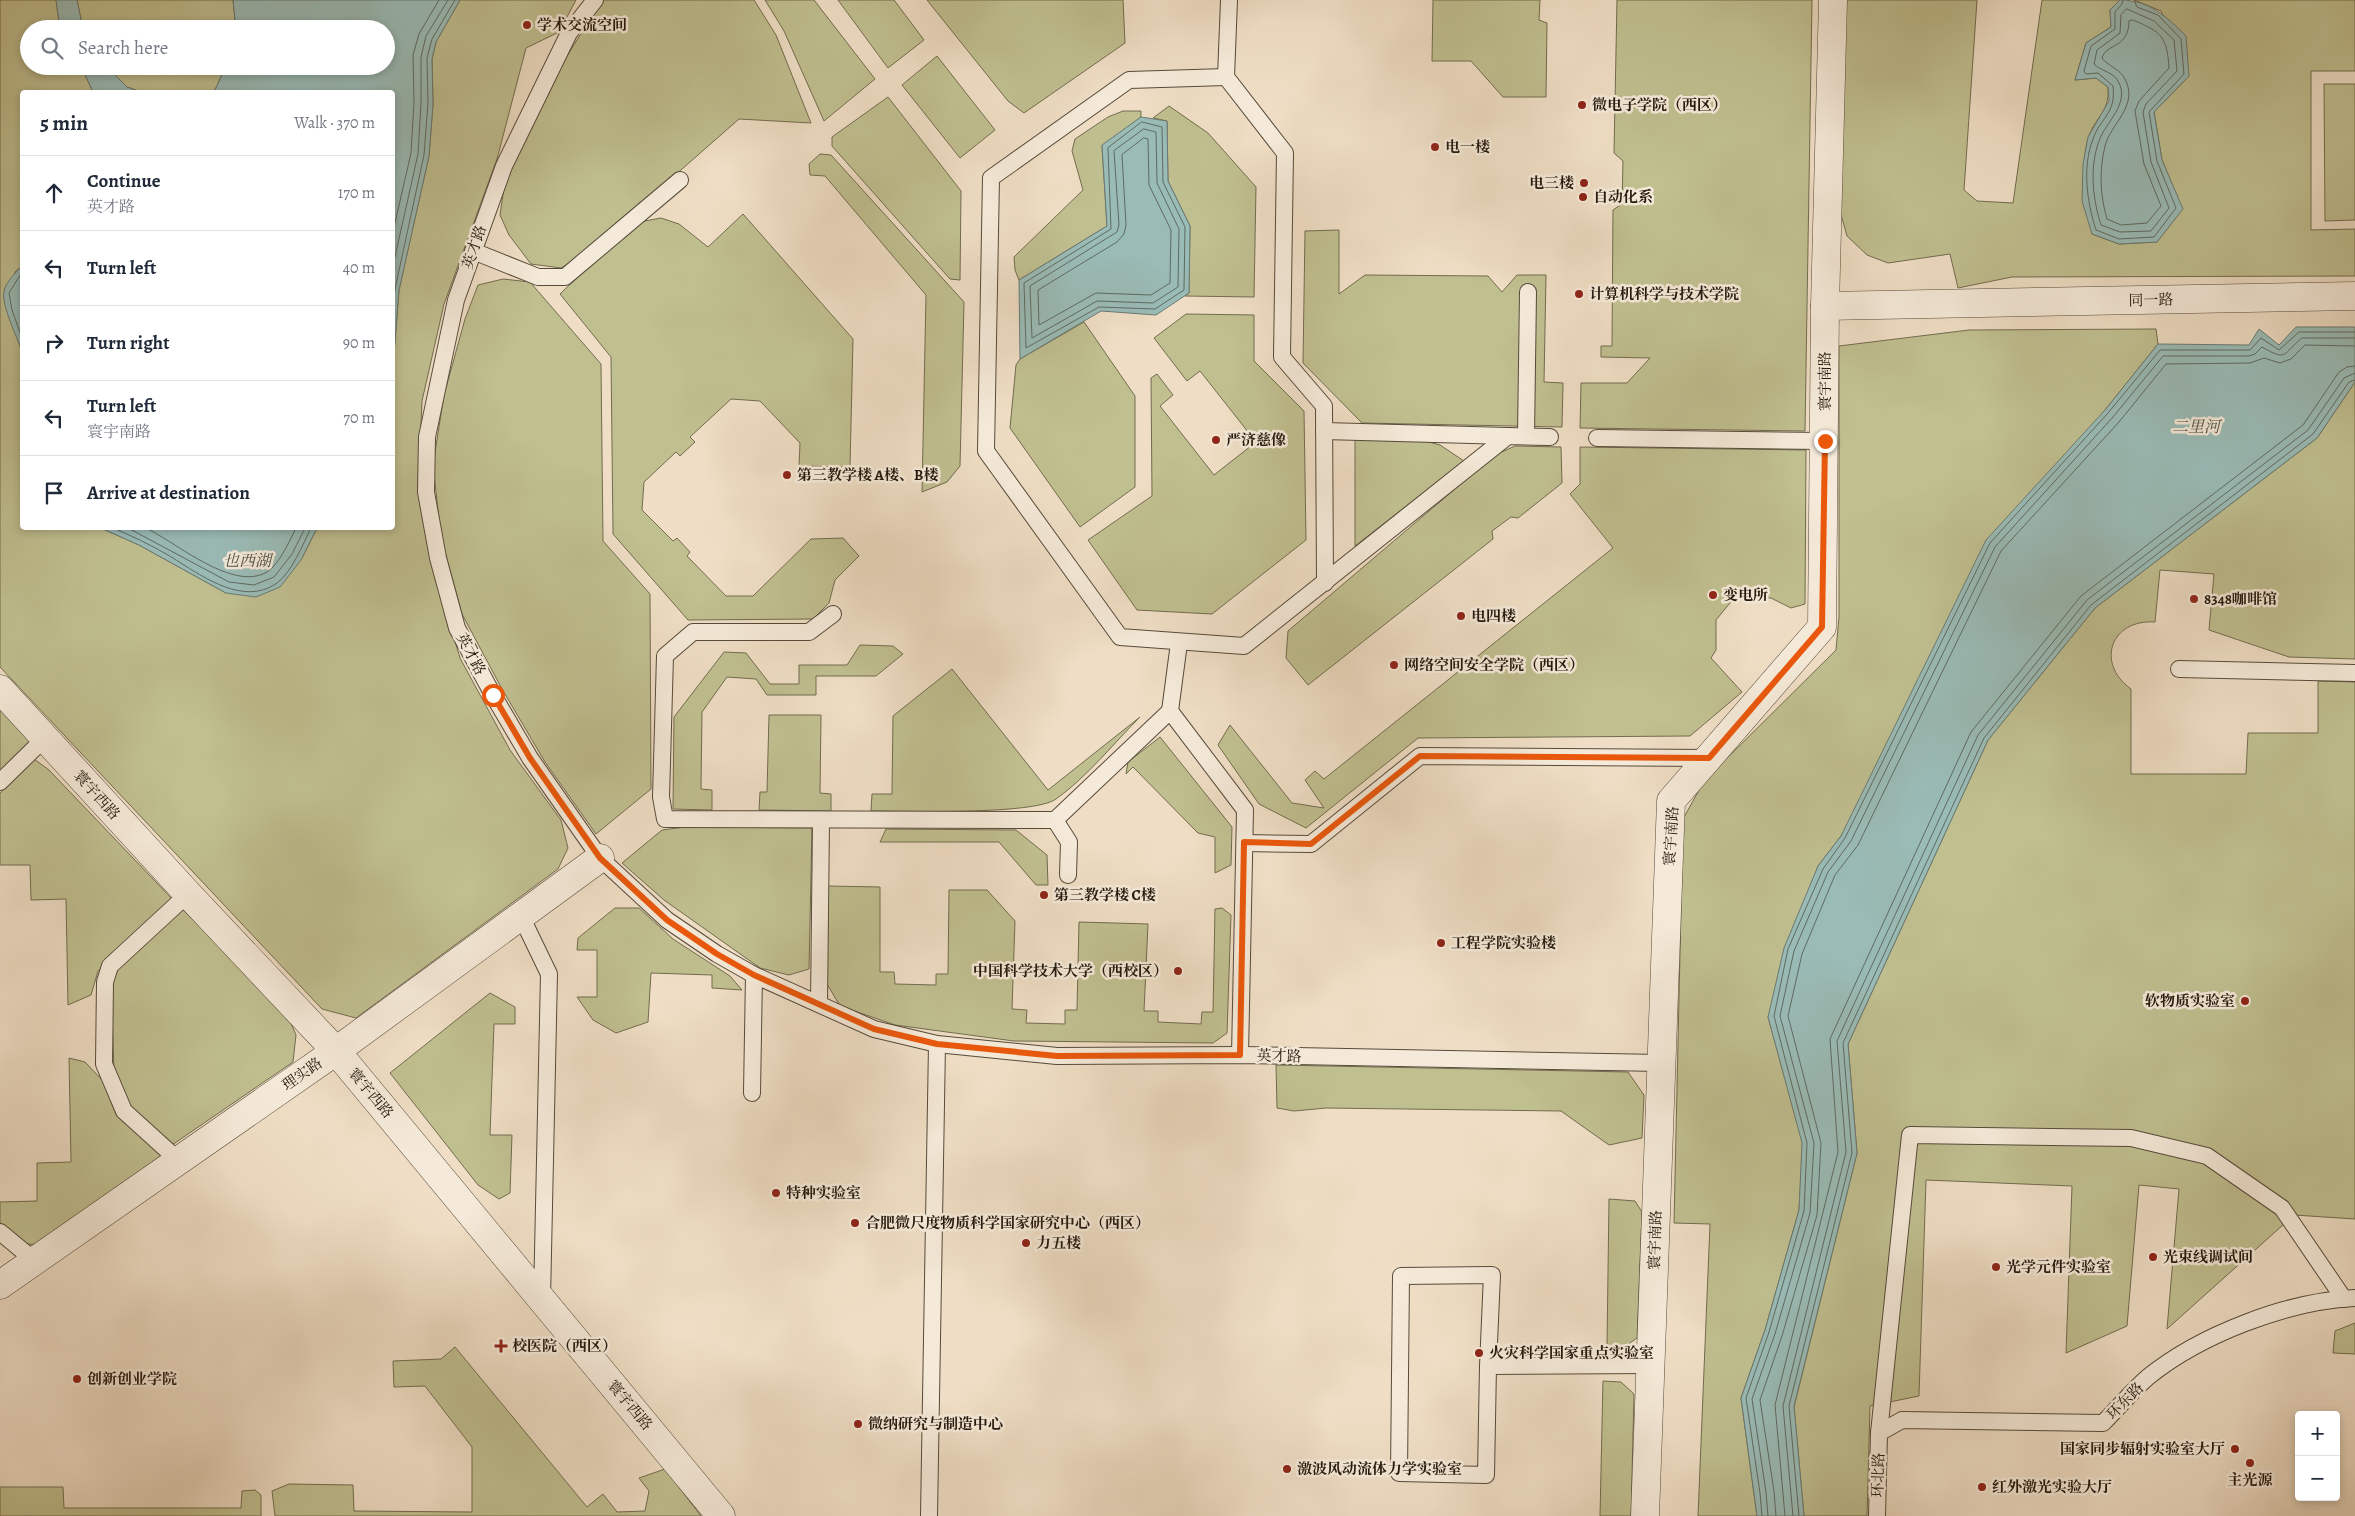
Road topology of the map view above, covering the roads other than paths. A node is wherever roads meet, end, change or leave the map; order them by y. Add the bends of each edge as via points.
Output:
1 (595, 0) edge
2 (1229, 0) edge
3 (1833, 0) edge
4 (1226, 78) junction
5 (680, 180) dead end
6 (474, 251) junction
7 (1528, 292) dead end
8 (2355, 296) edge
9 (1825, 306) junction
10 (1324, 431) junction
11 (1508, 436) junction
12 (1526, 436) junction
13 (1550, 437) dead end
14 (1597, 438) dead end
15 (1825, 441) junction
16 (1325, 583) junction
17 (833, 614) dead end
18 (1179, 643) junction
19 (2179, 668) dead end
20 (2355, 673) edge
21 (0, 689) edge
22 (1170, 711) junction
23 (45, 738) junction
24 (1709, 758) junction
25 (0, 782) edge
26 (1056, 820) junction
27 (821, 821) junction
28 (1244, 842) junction
29 (600, 858) junction
30 (1068, 874) dead end
31 (188, 894) junction
32 (521, 916) junction
33 (754, 975) junction
34 (819, 1004) junction
35 (937, 1044) junction
36 (336, 1050) junction
37 (1240, 1055) junction
38 (1661, 1063) junction
39 (752, 1093) dead end
40 (178, 1160) junction
41 (0, 1232) edge
42 (35, 1261) junction
43 (0, 1285) edge
44 (542, 1299) junction
45 (2349, 1299) edge
46 (1488, 1366) junction
47 (1650, 1366) junction
48 (1879, 1433) junction
49 (722, 1516) edge
50 (929, 1516) edge
51 (1645, 1516) edge
52 (1877, 1516) edge

1 - 6 lane, 英才路 via 569,33 524,124 504,166
2 - 4 lane
3 - 9 street, 寰宇南路
4 - 10 lane via 1285,153 1282,357 1324,406
4 - 18 lane via 1129,80 991,178 986,451 1120,637
5 - 6 lane via 565,277 538,277
6 - 29 lane, 英才路 via 456,300 427,437 426,492 438,558 458,628 493,695 530,758
7 - 12 lane
8 - 9 street, 同一路
9 - 15 street, 寰宇南路
10 - 11 lane
10 - 16 lane
11 - 12 lane
11 - 16 lane
12 - 13 lane
14 - 15 lane
15 - 24 street, 寰宇南路 via 1822,627
16 - 18 lane via 1244,646
17 - 27 lane via 809,632 693,632 665,656 661,797 665,819
18 - 22 lane
19 - 20 lane
21 - 23 street, 寰宇西路
22 - 26 lane
22 - 28 lane via 1245,810
23 - 25 lane
23 - 31 street, 寰宇西路
24 - 28 lane via 1420,756 1311,844
24 - 38 street, 寰宇南路 via 1671,801
26 - 27 lane
26 - 30 lane via 1068,842
27 - 34 lane
28 - 37 lane
29 - 32 street, 理实路
29 - 33 lane, 英才路 via 667,920
31 - 36 street, 寰宇西路
31 - 40 lane via 110,966 104,982 104,1064 124,1111
32 - 36 street, 理实路
32 - 44 lane via 549,974
33 - 34 lane, 英才路
33 - 39 lane
34 - 35 lane, 英才路 via 874,1029
35 - 37 lane, 英才路 via 1057,1056
35 - 50 lane
36 - 40 street, 理实路
36 - 44 street, 寰宇西路
37 - 38 lane, 英才路
38 - 47 street, 寰宇南路
40 - 42 street, 理实路
41 - 42 lane
42 - 43 street, 理实路
44 - 49 street, 寰宇西路
45 - 48 lane, 环东路 via 2285,1309 2199,1342 2148,1378 2103,1423 1902,1420
45 - 48 lane, 环北路 via 2282,1208 2207,1156 2131,1138 1910,1135
46 - 46 lane via 1492,1274 1401,1276 1399,1473 1486,1475
46 - 47 lane
47 - 51 street, 寰宇南路
48 - 52 lane, 环北路

